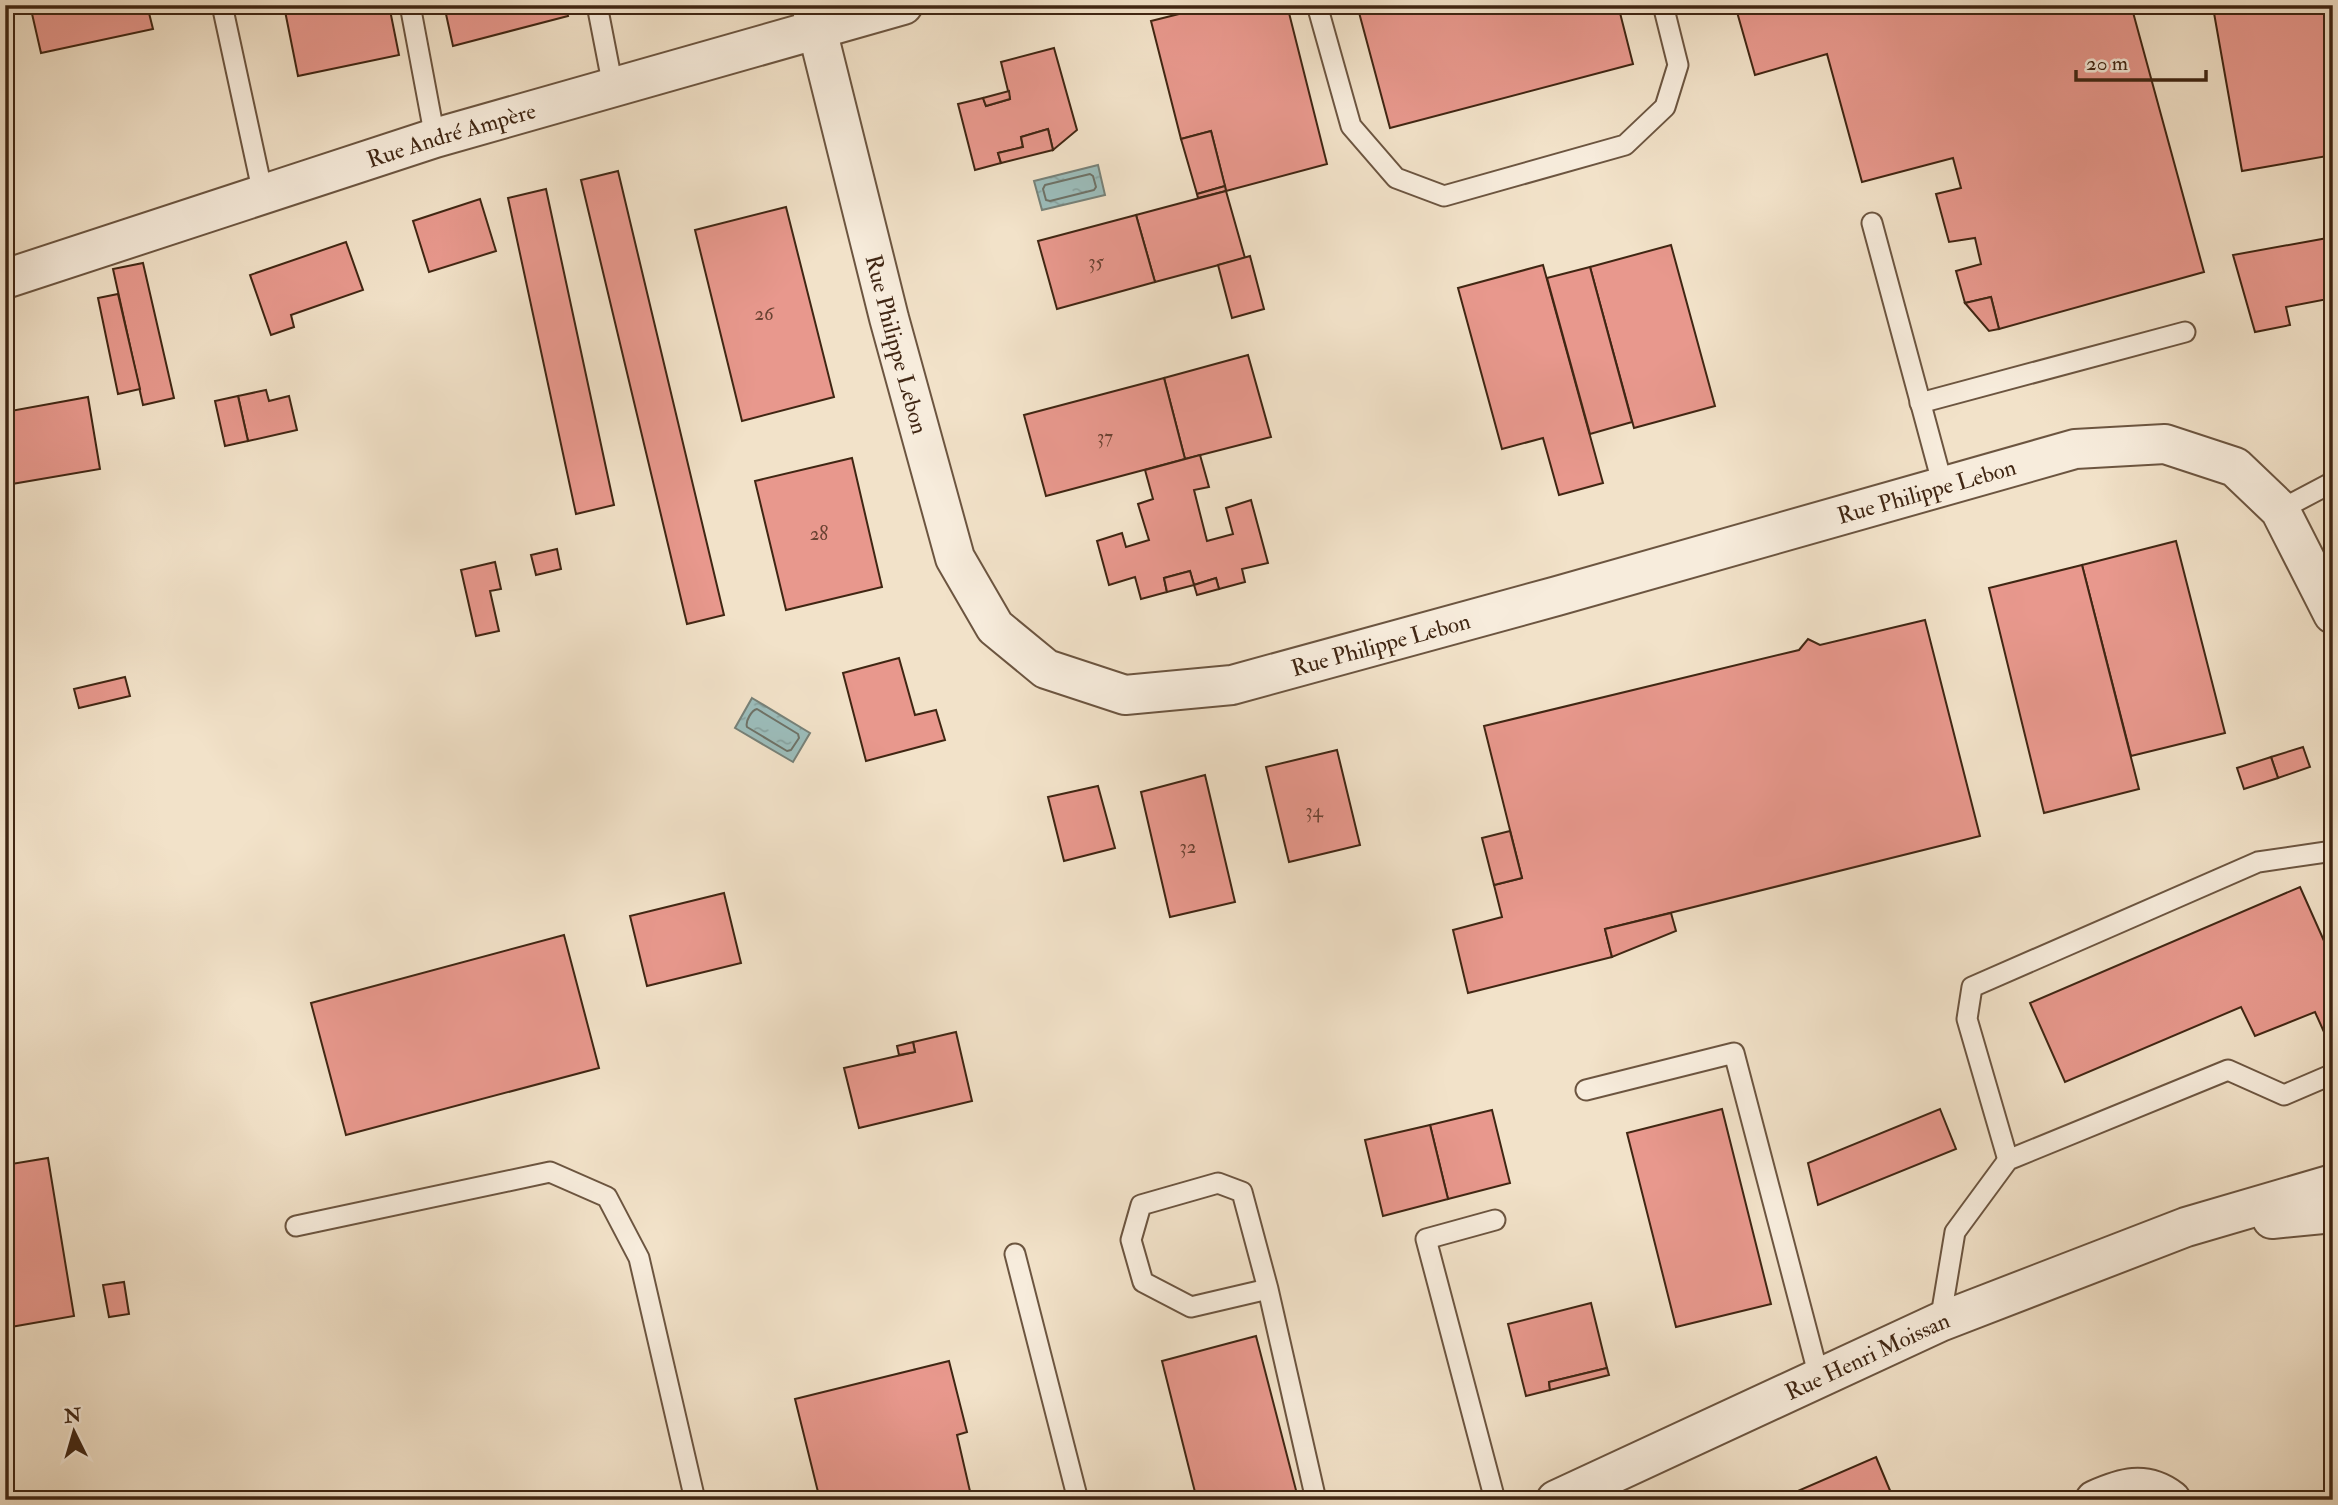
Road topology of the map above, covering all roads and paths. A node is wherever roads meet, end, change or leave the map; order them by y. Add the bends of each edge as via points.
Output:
1 (222, 5) edge
2 (410, 5) edge
3 (597, 5) edge
4 (903, 5) edge
5 (1317, 5) edge
6 (1663, 5) edge
7 (813, 17) edge
8 (613, 87) junction
9 (435, 138) junction
10 (263, 194) junction
11 (1872, 223) dead end
12 (5, 279) edge
13 (2185, 332) dead end
14 (1920, 402) junction
15 (2333, 482) edge
16 (1943, 486) junction
17 (2280, 510) junction
18 (2333, 614) edge
19 (2333, 851) edge
20 (2333, 1074) edge
21 (1586, 1090) dead end
22 (2008, 1160) junction
23 (2333, 1184) edge
24 (2333, 1213) edge
25 (1494, 1220) dead end
26 (296, 1226) dead end
27 (2186, 1227) junction
28 (1015, 1254) dead end
29 (1268, 1289) junction
30 (1940, 1322) junction
31 (1819, 1377) junction
32 (695, 1500) edge
33 (1078, 1500) edge
34 (1316, 1500) edge
35 (1495, 1500) edge
36 (1556, 1500) edge
37 (2095, 1500) edge
38 (2171, 1500) edge

1 - 10 lane
2 - 9 lane
3 - 8 lane
4 - 7 street, Rue André Ampère
5 - 6 lane via 1351,126 1396,178 1444,196 1625,145 1665,107 1678,65
7 - 8 street, Rue André Ampère
7 - 16 street, Rue Philippe Lebon via 955,558 995,627 1046,669 1125,695 1232,685
8 - 9 street, Rue André Ampère
9 - 10 street, Rue André Ampère
10 - 12 street, Rue André Ampère
11 - 14 lane
13 - 14 lane
14 - 16 lane
15 - 17 lane
16 - 17 street, Rue Philippe Lebon via 2075,449 2165,444 2235,467
17 - 18 street, Rue Philippe Lebon
19 - 22 lane via 2258,862 1972,988 1967,1019
20 - 22 lane via 2284,1095 2228,1070
21 - 31 lane via 1734,1053
22 - 30 lane via 1955,1232
23 - 27 street, Rue Henri Moissan
24 - 27 street, Rue Henri Moissan
25 - 35 lane via 1426,1239
26 - 32 lane via 550,1172 607,1197 639,1258
27 - 30 street, Rue Henri Moissan
28 - 33 lane
29 - 29 lane via 1242,1192 1218,1183 1141,1205 1131,1240 1143,1282 1191,1307
29 - 34 lane
30 - 31 street, Rue Henri Moissan
31 - 36 street, Rue Henri Moissan
37 - 38 street via 2121,1488 2146,1488

